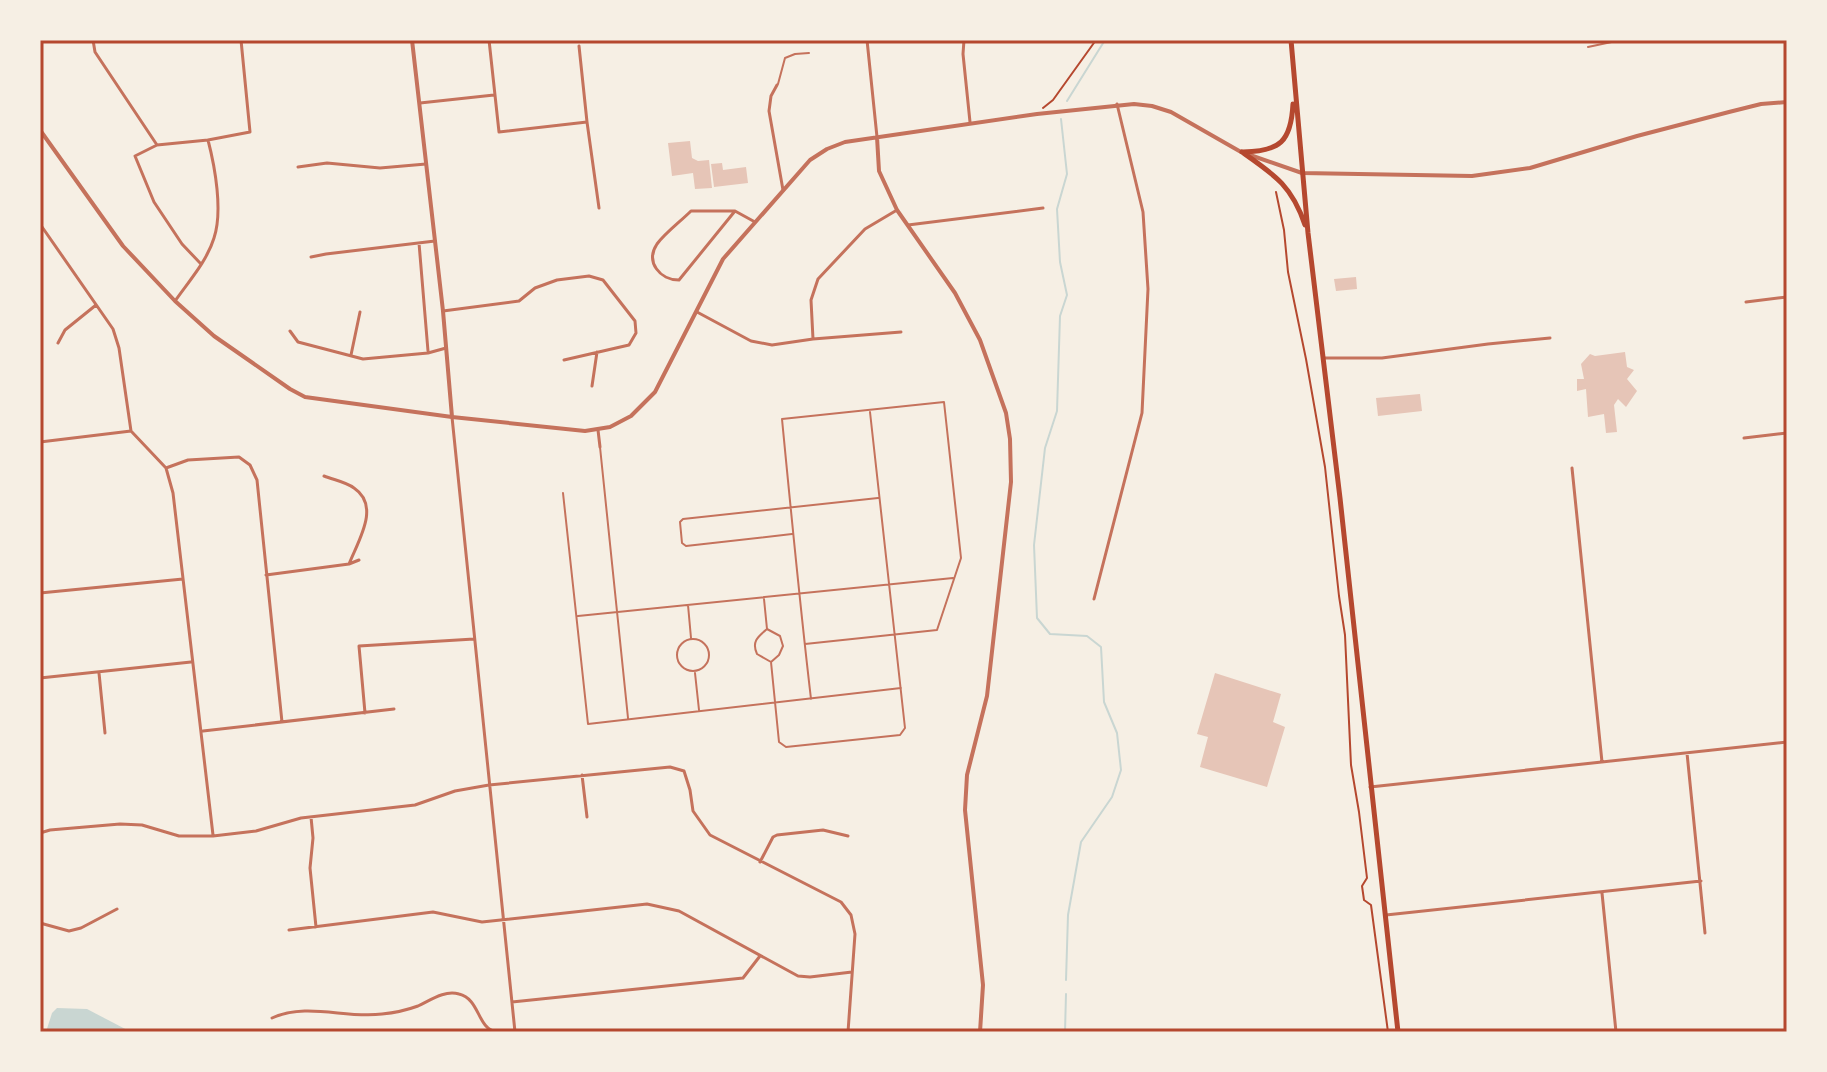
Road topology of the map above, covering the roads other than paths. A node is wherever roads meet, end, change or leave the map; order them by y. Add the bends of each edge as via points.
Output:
1 (93, 40) edge
2 (241, 40) edge
3 (412, 40) edge
4 (489, 40) edge
5 (867, 40) edge
6 (964, 40) edge
7 (1291, 40) edge
8 (1621, 40) edge
9 (579, 46) dead end
10 (1588, 47) dead end
11 (809, 53) dead end
12 (1294, 83) junction
13 (777, 85) joint
14 (494, 95) junction
15 (1787, 102) edge
16 (420, 103) junction
17 (1117, 104) junction
18 (587, 122) junction
19 (970, 122) junction
20 (40, 130) edge
21 (877, 137) junction
22 (208, 140) junction
23 (157, 145) junction
24 (1242, 152) junction
25 (427, 164) junction
26 (298, 167) dead end
27 (1302, 173) junction
28 (783, 190) junction
29 (599, 208) dead end
30 (1043, 208) dead end
31 (897, 210) junction
32 (735, 211) junction
33 (755, 222) junction
34 (40, 224) edge
35 (908, 225) junction
36 (1308, 233) junction
37 (435, 241) junction
38 (419, 243) junction
39 (311, 257) dead end
40 (201, 264) junction
41 (1787, 297) edge
42 (175, 301) junction
43 (1746, 302) dead end
44 (96, 305) junction
45 (443, 311) junction
46 (695, 311) junction
47 (360, 312) dead end
48 (290, 331) dead end
49 (901, 332) dead end
50 (1550, 338) dead end
51 (813, 339) junction
52 (58, 343) dead end
53 (446, 348) junction
54 (597, 352) junction
55 (428, 353) junction
56 (351, 355) junction
57 (1323, 358) junction
58 (564, 360) dead end
59 (592, 386) dead end
60 (870, 410) junction
61 (452, 417) junction
62 (598, 430) junction
63 (131, 431) junction
64 (1787, 433) edge
65 (1744, 438) dead end
66 (40, 442) edge
67 (600, 447) joint
68 (166, 468) junction
69 (1572, 468) dead end
70 (324, 476) dead end
71 (563, 493) dead end
72 (880, 498) junction
73 (791, 508) junction
74 (793, 534) junction
75 (359, 560) dead end
76 (349, 564) junction
77 (266, 575) junction
78 (955, 578) junction
79 (183, 579) junction
80 (889, 585) junction
81 (40, 593) edge
82 (799, 594) junction
83 (764, 597) junction
84 (1094, 599) dead end
85 (688, 605) junction
86 (617, 613) junction
87 (576, 617) junction
88 (767, 629) junction
89 (895, 634) junction
90 (474, 639) junction
91 (691, 639) junction
92 (805, 644) junction
93 (192, 662) junction
94 (771, 662) junction
95 (695, 672) junction
96 (99, 673) junction
97 (40, 678) edge
98 (901, 688) junction
99 (811, 699) junction
100 (775, 703) junction
101 (394, 709) dead end
102 (699, 711) junction
103 (365, 713) junction
104 (628, 719) junction
105 (282, 722) junction
106 (201, 731) junction
107 (105, 733) dead end
108 (1787, 742) edge
109 (1687, 753) junction
110 (1602, 762) junction
111 (582, 775) junction
112 (489, 785) junction
113 (1370, 787) junction
114 (311, 817) junction
115 (587, 817) dead end
116 (40, 833) edge
117 (213, 836) junction
118 (848, 836) dead end
119 (760, 862) junction
120 (1701, 881) junction
121 (1602, 893) junction
122 (117, 909) dead end
123 (1384, 915) junction
124 (504, 920) junction
125 (40, 923) edge
126 (316, 927) junction
127 (289, 930) dead end
128 (1705, 933) dead end
129 (760, 956) junction
130 (852, 972) junction
131 (512, 1002) junction
132 (272, 1018) dead end
133 (515, 1031) edge
134 (848, 1032) edge
135 (980, 1032) edge
136 (1398, 1032) edge
137 (1616, 1032) edge

1 - 23 street via 95,52
2 - 22 street via 250,132
3 - 16 street
4 - 14 street
5 - 21 street
6 - 19 street
7 - 12 main road
8 - 10 lane
9 - 18 street
11 - 13 lane via 785,58
12 - 24 main road via 1292,121 1284,139 1265,152
12 - 27 main road
13 - 28 street via 769,111
14 - 16 street
14 - 18 street via 499,132
15 - 27 street via 1695,120 1530,168 1472,176
16 - 25 street
17 - 19 street
17 - 24 street via 1171,112
17 - 84 street via 1143,212 1148,289 1142,413
18 - 29 street
19 - 21 street
20 - 42 street via 123,246
21 - 28 street via 827,149
21 - 31 street via 879,171
22 - 23 street
22 - 40 street via 218,225
23 - 40 street via 135,156 154,202
24 - 27 street
24 - 36 main road via 1292,195
25 - 26 street
25 - 37 street
27 - 36 main road
28 - 33 street
30 - 35 street
31 - 35 street
31 - 51 street via 865,229 818,279 811,300
32 - 32 street via 691,211 656,245 656,271 668,280 679,280
32 - 33 street
33 - 46 street via 723,259
34 - 44 street
35 - 135 street via 980,340 1010,439 1011,482 987,696 967,775 965,810 983,985
36 - 57 main road
37 - 38 street
37 - 45 street
38 - 39 street
38 - 55 street
40 - 42 street
41 - 43 street
42 - 61 street via 214,336 305,397
44 - 52 street via 65,330
44 - 63 street via 119,348
45 - 53 street
45 - 54 street via 519,301 557,280 589,276 603,280 635,321 629,345
46 - 51 street via 751,341 772,345
46 - 62 street via 655,392 631,416
47 - 56 street
48 - 56 street via 298,342
49 - 51 street
50 - 57 street via 1382,358
53 - 55 street
53 - 61 street
54 - 58 street
54 - 59 street
55 - 56 street via 363,359
57 - 113 main road
60 - 72 lane
60 - 73 lane via 782,419
60 - 78 lane via 944,402 961,558
61 - 62 street
61 - 90 street
62 - 67 street
63 - 66 street
63 - 68 street
64 - 65 street
67 - 86 lane
68 - 77 street via 188,460 239,457 250,465 257,480
68 - 79 street
69 - 110 street
70 - 76 street via 352,486 368,508
71 - 87 lane
72 - 73 lane
72 - 80 lane
73 - 74 lane
73 - 74 lane via 680,522 686,546
74 - 82 lane
75 - 76 street
76 - 77 street
77 - 105 street
78 - 80 lane
78 - 89 lane via 937,630
79 - 81 street
79 - 93 street
80 - 82 lane
80 - 89 lane
82 - 83 lane
82 - 92 lane
83 - 85 lane
83 - 88 lane
85 - 86 lane
85 - 91 lane
86 - 87 lane
86 - 104 lane
87 - 104 lane via 588,724
88 - 94 lane via 780,636 783,646
88 - 94 lane via 755,644 757,654
89 - 92 lane
89 - 98 lane
90 - 103 street via 359,646
90 - 112 street
91 - 95 lane via 680,644 677,660
91 - 95 lane via 701,640 710,653 705,667
92 - 99 lane
93 - 96 street
93 - 106 street
94 - 100 lane
95 - 102 lane
96 - 97 street
96 - 107 street
98 - 99 lane
98 - 100 lane via 905,728 900,735 786,747 779,742
99 - 100 lane
100 - 102 lane
101 - 103 street
102 - 104 lane
103 - 105 street
105 - 106 street
106 - 117 street
108 - 109 street
109 - 110 street
109 - 120 street
110 - 113 street
111 - 112 street
111 - 115 street
111 - 119 street via 670,767 684,771 693,811 710,835
112 - 114 street via 415,805
112 - 124 street
113 - 123 main road
114 - 117 street
114 - 126 street
116 - 117 street via 120,824 179,836
118 - 119 street via 823,830 777,835
119 - 130 street via 841,902 855,934
120 - 121 street
120 - 128 street
121 - 123 street
121 - 137 street
122 - 125 street via 69,931
123 - 136 main road
124 - 126 street via 482,922 433,912
124 - 129 street via 647,904 679,911
124 - 131 street
126 - 127 street
129 - 130 street via 798,976
129 - 131 street via 743,978
130 - 134 street
131 - 133 street
132 - 133 street via 286,1011 382,1014 454,992 473,1002 485,1026 495,1032

